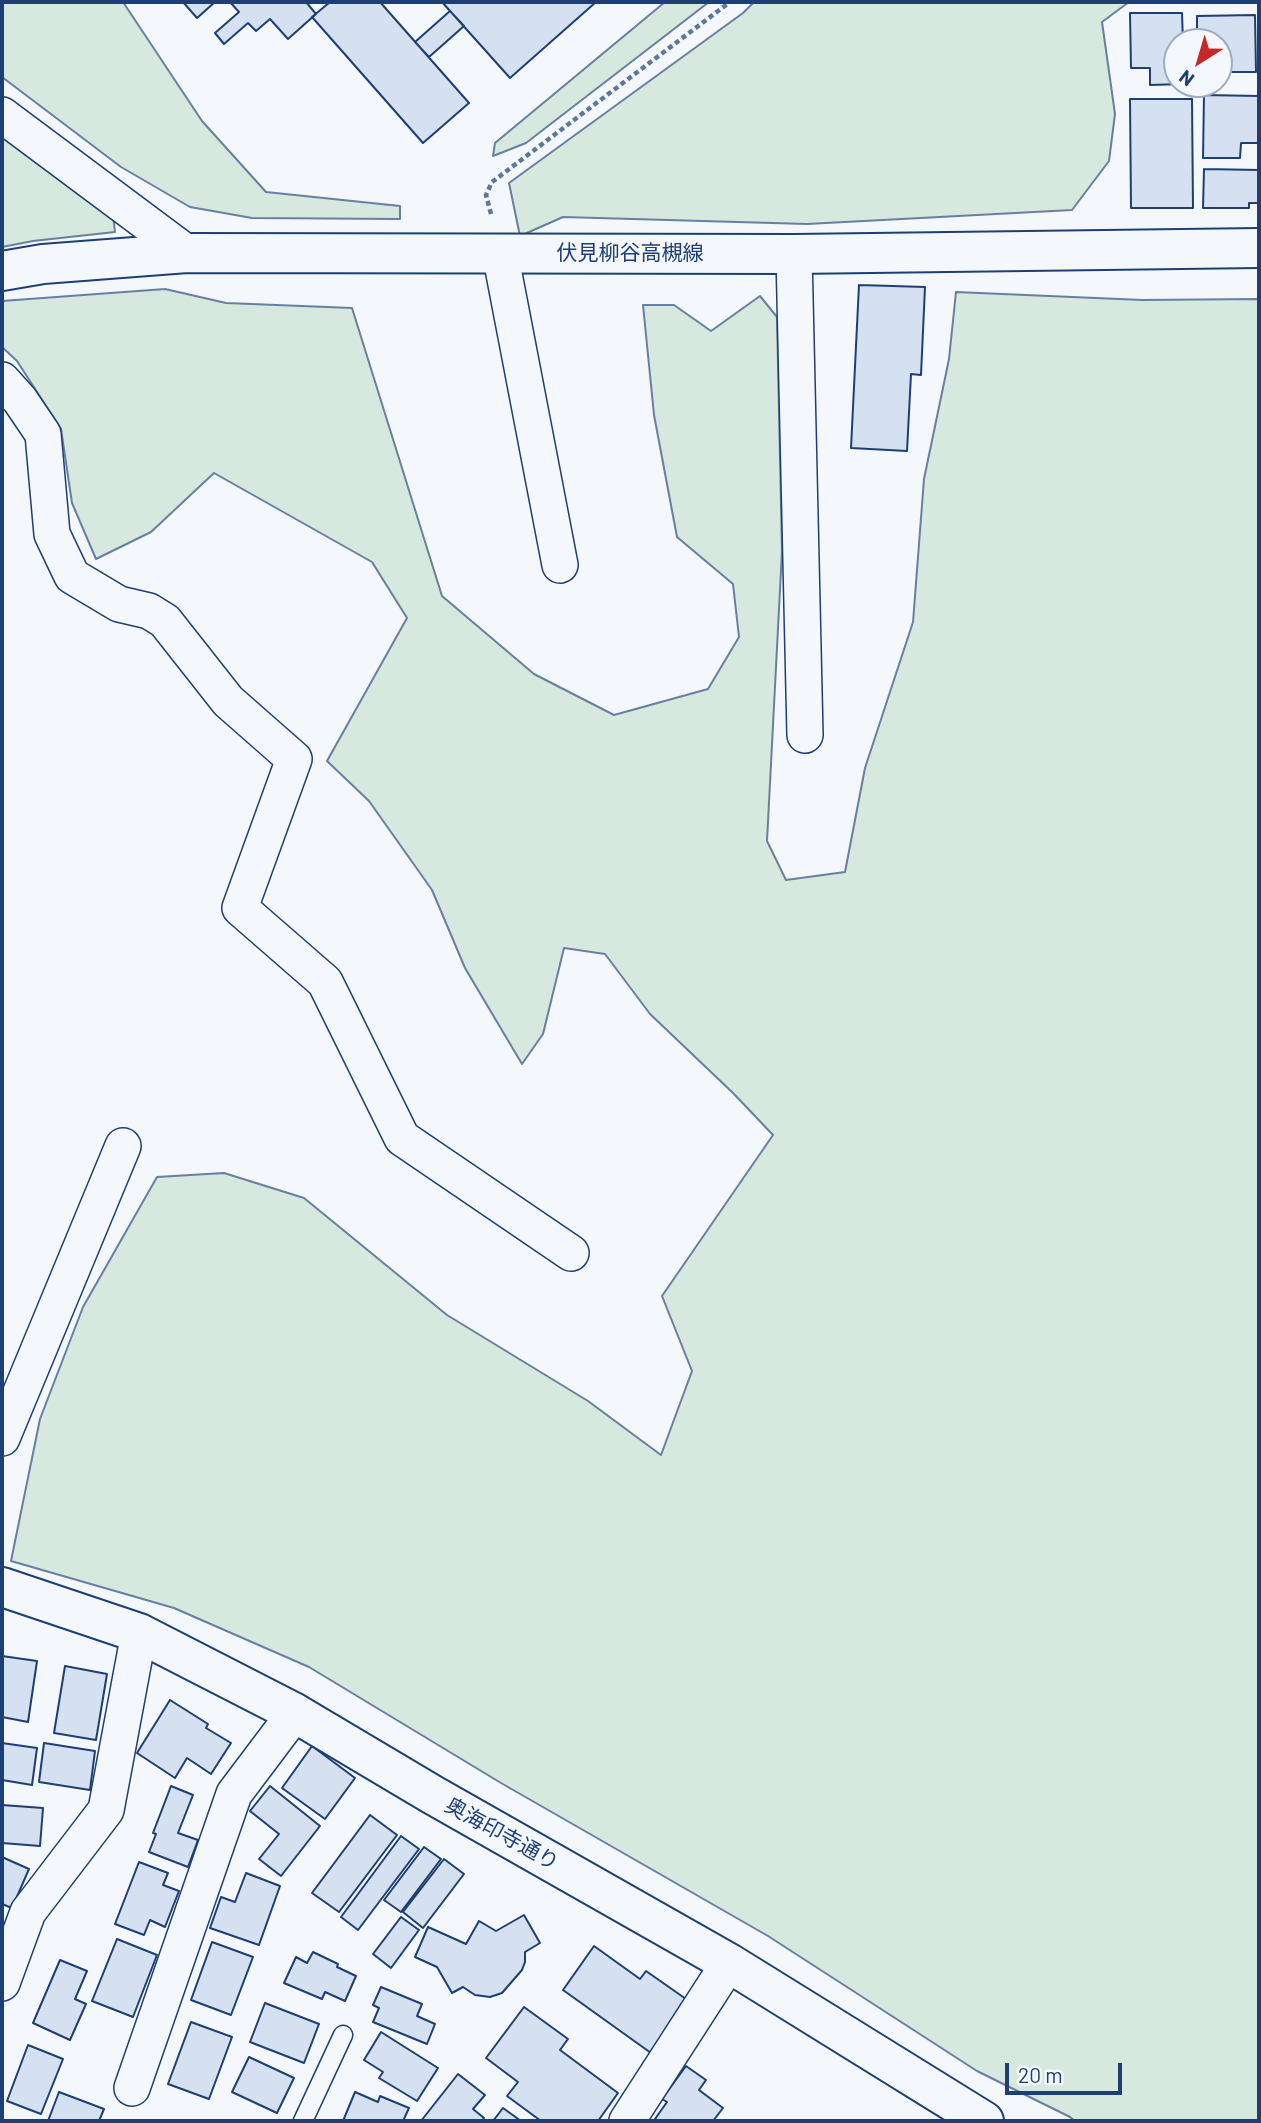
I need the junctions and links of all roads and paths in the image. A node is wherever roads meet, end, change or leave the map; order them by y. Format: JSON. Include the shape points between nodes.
{"nodes":[{"id":1,"x":730,"y":2,"type":"edge"},
{"id":2,"x":2,"y":115,"type":"edge"},
{"id":3,"x":1259,"y":248,"type":"edge"},
{"id":4,"x":187,"y":253,"type":"junction"},
{"id":5,"x":500,"y":253,"type":"junction"},
{"id":6,"x":794,"y":254,"type":"junction"},
{"id":7,"x":2,"y":271,"type":"edge"},
{"id":8,"x":2,"y":380,"type":"edge"},
{"id":9,"x":560,"y":565,"type":"dead end"},
{"id":10,"x":805,"y":735,"type":"dead end"},
{"id":11,"x":123,"y":1146,"type":"dead end"},
{"id":12,"x":572,"y":1253,"type":"dead end"},
{"id":13,"x":2,"y":1438,"type":"edge"},
{"id":14,"x":2,"y":1587,"type":"edge"},
{"id":15,"x":139,"y":1633,"type":"junction"},
{"id":16,"x":295,"y":1713,"type":"junction"},
{"id":17,"x":729,"y":1963,"type":"junction"},
{"id":18,"x":2,"y":1983,"type":"edge"},
{"id":19,"x":343,"y":2035,"type":"dead end"},
{"id":20,"x":132,"y":2088,"type":"dead end"},
{"id":21,"x":303,"y":2121,"type":"edge"},
{"id":22,"x":627,"y":2121,"type":"edge"},
{"id":23,"x":984,"y":2121,"type":"edge"}],
"edges":[{"from":1,"to":5,"type":"path","via":[[492,182],[486,195]]},
{"from":2,"to":4,"type":"street"},
{"from":3,"to":6,"type":"main road","name":"伏見柳谷高槻線"},
{"from":4,"to":5,"type":"main road","name":"伏見柳谷高槻線"},
{"from":4,"to":7,"type":"main road","name":"伏見柳谷高槻線"},
{"from":5,"to":6,"type":"main road","name":"伏見柳谷高槻線"},
{"from":5,"to":9,"type":"street"},
{"from":6,"to":10,"type":"street"},
{"from":8,"to":12,"type":"street","via":[[43,434],[52,534],[72,576],[119,604],[149,611],[165,621],[228,701],[294,759],[240,908],[325,982],[402,1138]]},
{"from":11,"to":13,"type":"street"},
{"from":14,"to":15,"type":"main road","name":"奥海印寺通り"},
{"from":15,"to":16,"type":"main road","name":"奥海印寺通り"},
{"from":15,"to":18,"type":"street","via":[[106,1810],[27,1912]]},
{"from":16,"to":17,"type":"main road","name":"奥海印寺通り"},
{"from":16,"to":20,"type":"street","via":[[234,1794]]},
{"from":17,"to":22,"type":"street"},
{"from":17,"to":23,"type":"main road","name":"奥海印寺通り"},
{"from":19,"to":21,"type":"lane"}]}
